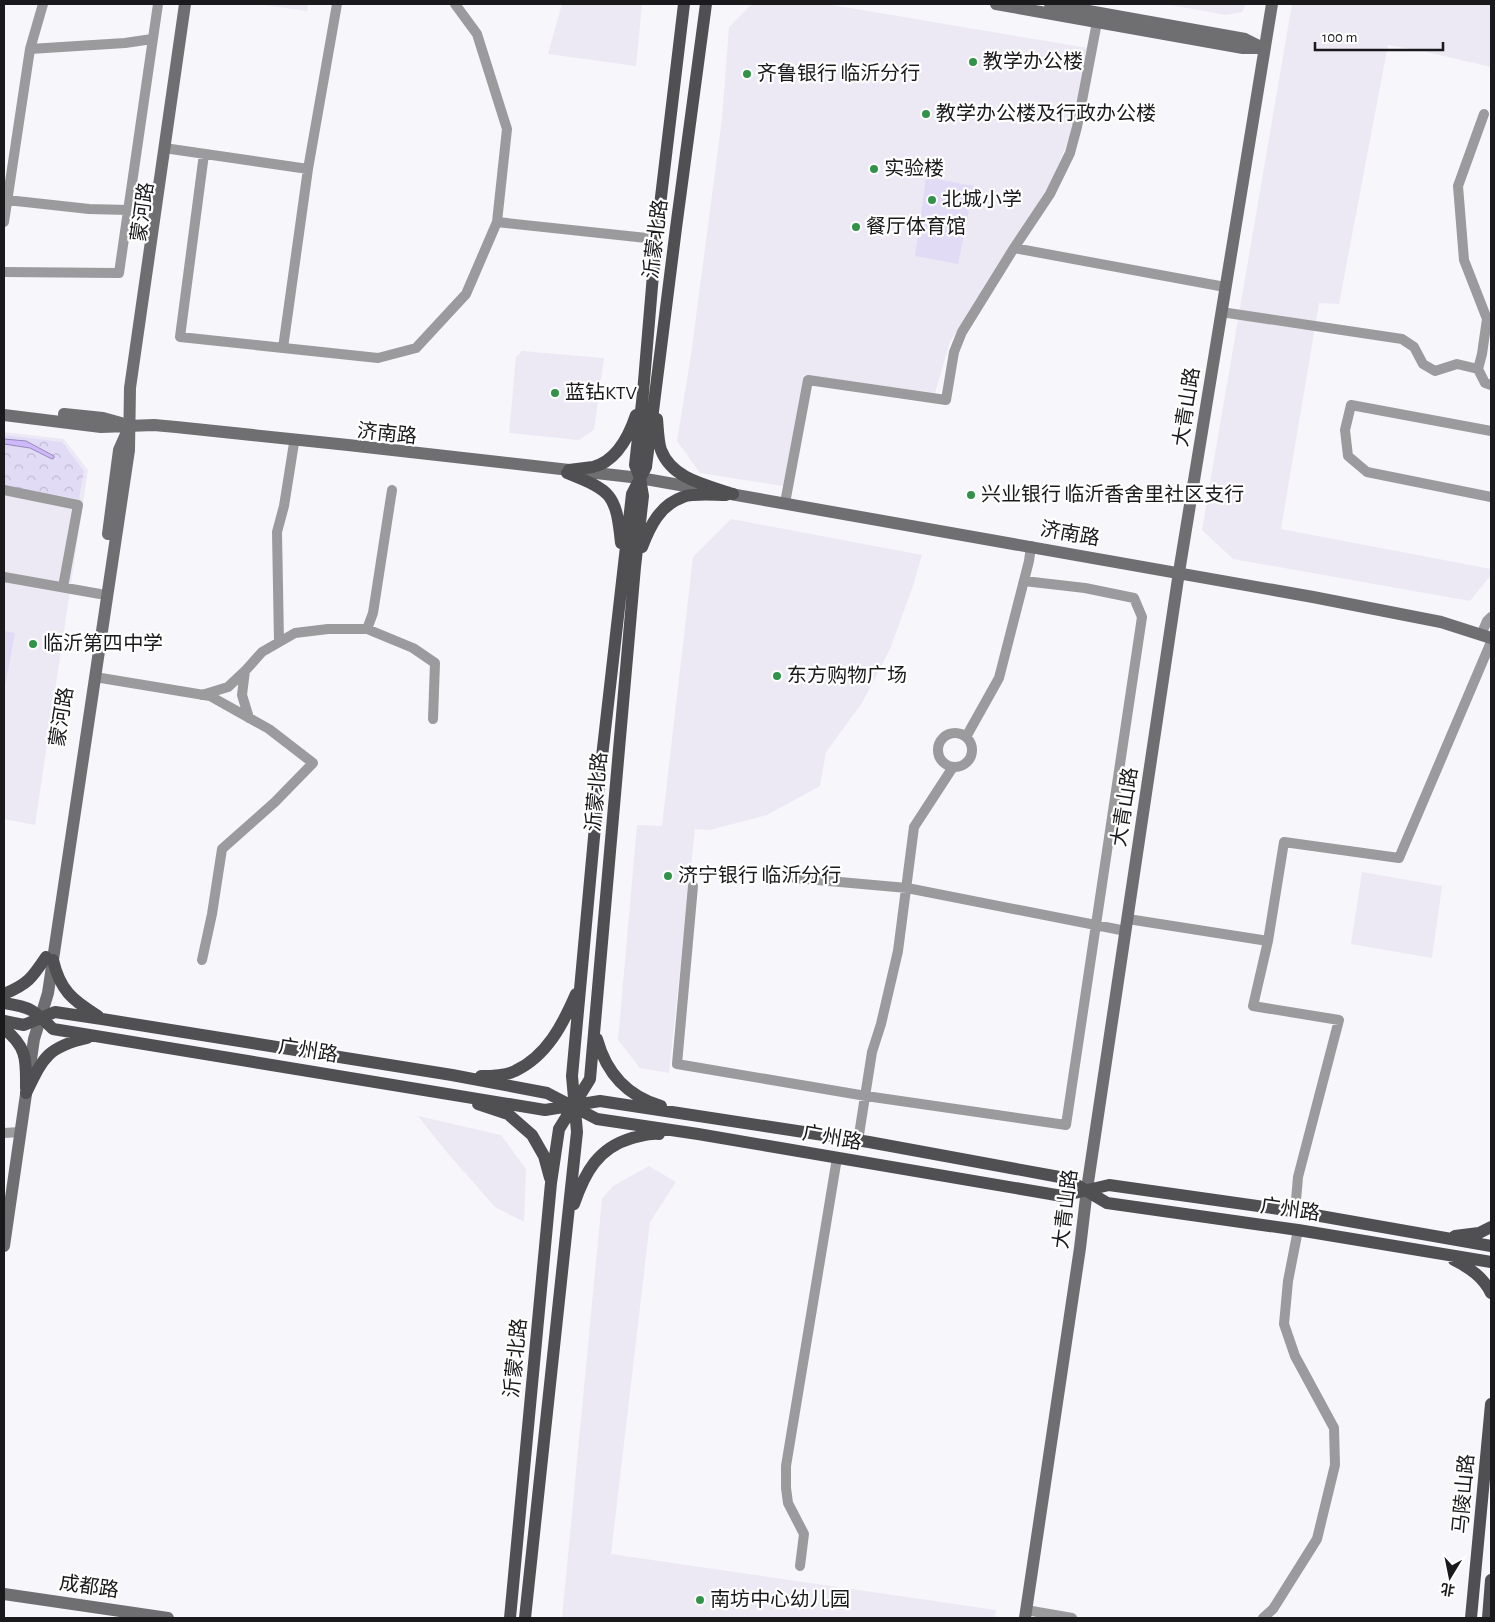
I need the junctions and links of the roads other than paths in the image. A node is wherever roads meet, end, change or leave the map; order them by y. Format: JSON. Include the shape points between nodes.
{"nodes":[{"id":1,"x":43,"y":4,"type":"edge"},
{"id":2,"x":158,"y":4,"type":"edge"},
{"id":3,"x":185,"y":4,"type":"edge"},
{"id":4,"x":193,"y":4,"type":"edge"},
{"id":5,"x":337,"y":4,"type":"edge"},
{"id":6,"x":455,"y":4,"type":"edge"},
{"id":7,"x":676,"y":4,"type":"edge"},
{"id":8,"x":684,"y":4,"type":"edge"},
{"id":9,"x":706,"y":4,"type":"edge"},
{"id":10,"x":714,"y":4,"type":"edge"},
{"id":11,"x":996,"y":4,"type":"edge"},
{"id":12,"x":1050,"y":4,"type":"edge"},
{"id":13,"x":1272,"y":4,"type":"edge"},
{"id":14,"x":1097,"y":22,"type":"junction"},
{"id":15,"x":704,"y":28,"type":"junction"},
{"id":16,"x":680,"y":36,"type":"junction"},
{"id":17,"x":152,"y":39,"type":"junction"},
{"id":18,"x":1263,"y":48,"type":"junction"},
{"id":19,"x":30,"y":49,"type":"junction"},
{"id":20,"x":1484,"y":114,"type":"dead end"},
{"id":21,"x":171,"y":149,"type":"junction"},
{"id":22,"x":204,"y":154,"type":"junction"},
{"id":23,"x":308,"y":169,"type":"junction"},
{"id":24,"x":7,"y":200,"type":"junction"},
{"id":25,"x":128,"y":210,"type":"junction"},
{"id":26,"x":4,"y":222,"type":"edge"},
{"id":27,"x":498,"y":222,"type":"junction"},
{"id":28,"x":656,"y":239,"type":"junction"},
{"id":29,"x":1014,"y":248,"type":"junction"},
{"id":30,"x":4,"y":272,"type":"edge"},
{"id":31,"x":1225,"y":287,"type":"junction"},
{"id":32,"x":1221,"y":312,"type":"junction"},
{"id":33,"x":283,"y":348,"type":"junction"},
{"id":34,"x":1478,"y":368,"type":"junction"},
{"id":35,"x":1491,"y":385,"type":"edge"},
{"id":36,"x":649,"y":394,"type":"junction"},
{"id":37,"x":4,"y":408,"type":"edge"},
{"id":38,"x":4,"y":414,"type":"edge"},
{"id":39,"x":130,"y":425,"type":"junction"},
{"id":40,"x":1491,"y":431,"type":"edge"},
{"id":41,"x":294,"y":443,"type":"junction"},
{"id":42,"x":568,"y":472,"type":"junction"},
{"id":43,"x":640,"y":478,"type":"junction"},
{"id":44,"x":4,"y":490,"type":"edge"},
{"id":45,"x":392,"y":490,"type":"dead end"},
{"id":46,"x":733,"y":494,"type":"junction"},
{"id":47,"x":1491,"y":497,"type":"edge"},
{"id":48,"x":785,"y":503,"type":"junction"},
{"id":49,"x":1031,"y":546,"type":"junction"},
{"id":50,"x":629,"y":566,"type":"junction"},
{"id":51,"x":1179,"y":572,"type":"junction"},
{"id":52,"x":4,"y":577,"type":"edge"},
{"id":53,"x":1024,"y":581,"type":"junction"},
{"id":54,"x":63,"y":587,"type":"junction"},
{"id":55,"x":100,"y":594,"type":"junction"},
{"id":56,"x":1491,"y":617,"type":"edge"},
{"id":57,"x":367,"y":629,"type":"junction"},
{"id":58,"x":1488,"y":638,"type":"edge"},
{"id":59,"x":279,"y":642,"type":"junction"},
{"id":60,"x":246,"y":671,"type":"junction"},
{"id":61,"x":95,"y":677,"type":"junction"},
{"id":62,"x":202,"y":695,"type":"junction"},
{"id":63,"x":249,"y":718,"type":"junction"},
{"id":64,"x":433,"y":719,"type":"dead end"},
{"id":65,"x":966,"y":738,"type":"junction"},
{"id":66,"x":953,"y":767,"type":"junction"},
{"id":67,"x":795,"y":878,"type":"dead end"},
{"id":68,"x":693,"y":886,"type":"dead end"},
{"id":69,"x":908,"y":888,"type":"junction"},
{"id":70,"x":1096,"y":925,"type":"junction"},
{"id":71,"x":1127,"y":925,"type":"junction"},
{"id":72,"x":1268,"y":941,"type":"junction"},
{"id":73,"x":49,"y":958,"type":"junction"},
{"id":74,"x":202,"y":960,"type":"dead end"},
{"id":75,"x":580,"y":985,"type":"junction"},
{"id":76,"x":4,"y":994,"type":"edge"},
{"id":77,"x":4,"y":1003,"type":"edge"},
{"id":78,"x":41,"y":1017,"type":"junction"},
{"id":79,"x":102,"y":1019,"type":"junction"},
{"id":80,"x":4,"y":1021,"type":"edge"},
{"id":81,"x":4,"y":1029,"type":"edge"},
{"id":82,"x":595,"y":1031,"type":"junction"},
{"id":83,"x":95,"y":1036,"type":"junction"},
{"id":84,"x":452,"y":1075,"type":"junction"},
{"id":85,"x":26,"y":1093,"type":"junction"},
{"id":86,"x":447,"y":1093,"type":"junction"},
{"id":87,"x":866,"y":1096,"type":"junction"},
{"id":88,"x":574,"y":1106,"type":"junction"},
{"id":89,"x":699,"y":1116,"type":"junction"},
{"id":90,"x":20,"y":1132,"type":"junction"},
{"id":91,"x":4,"y":1134,"type":"edge"},
{"id":92,"x":698,"y":1134,"type":"junction"},
{"id":93,"x":858,"y":1141,"type":"junction"},
{"id":94,"x":837,"y":1158,"type":"junction"},
{"id":95,"x":551,"y":1183,"type":"junction"},
{"id":96,"x":1086,"y":1189,"type":"junction"},
{"id":97,"x":1295,"y":1212,"type":"junction"},
{"id":98,"x":1491,"y":1227,"type":"edge"},
{"id":99,"x":566,"y":1228,"type":"junction"},
{"id":100,"x":1298,"y":1230,"type":"junction"},
{"id":101,"x":1443,"y":1237,"type":"junction"},
{"id":102,"x":4,"y":1246,"type":"edge"},
{"id":103,"x":1491,"y":1246,"type":"edge"},
{"id":104,"x":1441,"y":1253,"type":"junction"},
{"id":105,"x":1491,"y":1262,"type":"edge"},
{"id":106,"x":1491,"y":1293,"type":"edge"},
{"id":107,"x":1491,"y":1404,"type":"edge"},
{"id":108,"x":800,"y":1566,"type":"dead end"},
{"id":109,"x":1491,"y":1580,"type":"edge"},
{"id":110,"x":4,"y":1594,"type":"edge"},
{"id":111,"x":4,"y":1601,"type":"edge"},
{"id":112,"x":1025,"y":1614,"type":"edge"},
{"id":113,"x":127,"y":1618,"type":"edge"},
{"id":114,"x":168,"y":1618,"type":"edge"},
{"id":115,"x":510,"y":1618,"type":"edge"},
{"id":116,"x":525,"y":1618,"type":"edge"},
{"id":117,"x":1072,"y":1618,"type":"edge"},
{"id":118,"x":1263,"y":1618,"type":"edge"},
{"id":119,"x":1471,"y":1618,"type":"edge"},
{"id":120,"x":1488,"y":1618,"type":"edge"}],
"edges":[{"from":1,"to":19,"type":"street"},
{"from":2,"to":17,"type":"street"},
{"from":3,"to":39,"type":"street","name":"蒙河路","via":[[130,388]]},
{"from":4,"to":21,"type":"street","name":"蒙河路"},
{"from":5,"to":23,"type":"street"},
{"from":6,"to":27,"type":"street","via":[[478,34],[507,129]]},
{"from":7,"to":16,"type":"main road"},
{"from":8,"to":16,"type":"main road","name":"沂蒙北路"},
{"from":9,"to":15,"type":"main road","name":"沂蒙北路"},
{"from":10,"to":15,"type":"main road"},
{"from":11,"to":14,"type":"street"},
{"from":12,"to":18,"type":"street","via":[[1245,39]]},
{"from":13,"to":18,"type":"street","name":"大青山路"},
{"from":14,"to":18,"type":"street","via":[[1243,48]]},
{"from":14,"to":29,"type":"street","via":[[1070,153],[1050,194]]},
{"from":15,"to":36,"type":"main road","name":"沂蒙北路"},
{"from":16,"to":28,"type":"main road","name":"沂蒙北路"},
{"from":17,"to":19,"type":"street"},
{"from":17,"to":25,"type":"street"},
{"from":18,"to":31,"type":"street","name":"大青山路"},
{"from":19,"to":24,"type":"street"},
{"from":20,"to":34,"type":"street","via":[[1458,186],[1464,260],[1487,319]]},
{"from":21,"to":22,"type":"street"},
{"from":21,"to":39,"type":"street","name":"蒙河路"},
{"from":22,"to":23,"type":"street"},
{"from":22,"to":33,"type":"street","via":[[180,337]]},
{"from":23,"to":33,"type":"street"},
{"from":24,"to":25,"type":"street"},
{"from":24,"to":26,"type":"street"},
{"from":25,"to":30,"type":"street","via":[[119,272]]},
{"from":27,"to":28,"type":"street"},
{"from":27,"to":33,"type":"street","via":[[466,294],[416,348],[378,358]]},
{"from":28,"to":36,"type":"main road","name":"沂蒙北路"},
{"from":29,"to":31,"type":"street"},
{"from":29,"to":48,"type":"street","via":[[962,332],[954,352],[946,400],[808,380]]},
{"from":31,"to":32,"type":"street","name":"大青山路"},
{"from":32,"to":34,"type":"street","via":[[1402,339],[1414,347],[1423,364],[1435,371],[1457,364]]},
{"from":32,"to":51,"type":"street","name":"大青山路"},
{"from":34,"to":35,"type":"street","via":[[1485,384]]},
{"from":36,"to":42,"type":"main road","via":[[624,442],[612,457],[595,466]]},
{"from":36,"to":43,"type":"main road","name":"沂蒙北路","via":[[646,467]]},
{"from":36,"to":46,"type":"main road","via":[[660,448],[669,466],[690,480]]},
{"from":37,"to":39,"type":"street","name":"济南路","via":[[103,418]]},
{"from":38,"to":39,"type":"street","name":"济南路","via":[[102,427]]},
{"from":39,"to":41,"type":"street","name":"济南路"},
{"from":39,"to":42,"type":"street","name":"济南路","via":[[176,427]]},
{"from":39,"to":55,"type":"street","name":"蒙河路","via":[[119,450]]},
{"from":39,"to":61,"type":"street","name":"蒙河路"},
{"from":40,"to":47,"type":"street","via":[[1351,405],[1345,430],[1348,456],[1367,472]]},
{"from":41,"to":42,"type":"street","name":"济南路"},
{"from":41,"to":59,"type":"street","via":[[277,532]]},
{"from":42,"to":43,"type":"street","name":"济南路","via":[[614,479]]},
{"from":42,"to":50,"type":"main road","via":[[597,485],[609,495],[618,511]]},
{"from":43,"to":46,"type":"street","name":"济南路"},
{"from":43,"to":50,"type":"main road","name":"沂蒙北路","via":[[632,494]]},
{"from":44,"to":54,"type":"street","via":[[78,505]]},
{"from":45,"to":57,"type":"street","via":[[373,613]]},
{"from":46,"to":48,"type":"street","name":"济南路"},
{"from":46,"to":50,"type":"main road","via":[[684,497],[666,506],[657,515]]},
{"from":48,"to":49,"type":"street","name":"济南路"},
{"from":49,"to":51,"type":"street","name":"济南路"},
{"from":49,"to":53,"type":"street"},
{"from":50,"to":75,"type":"main road","name":"沂蒙北路","via":[[599,783]]},
{"from":50,"to":82,"type":"main road","name":"沂蒙北路"},
{"from":51,"to":58,"type":"street","name":"济南路","via":[[1441,622]]},
{"from":51,"to":71,"type":"street","name":"大青山路"},
{"from":52,"to":54,"type":"street"},
{"from":53,"to":65,"type":"street","via":[[999,678]]},
{"from":53,"to":70,"type":"street","via":[[1134,598],[1142,617]]},
{"from":54,"to":55,"type":"street"},
{"from":55,"to":73,"type":"street","name":"蒙河路"},
{"from":56,"to":58,"type":"street","via":[[1487,621]]},
{"from":57,"to":59,"type":"street","via":[[295,633]]},
{"from":57,"to":64,"type":"street","via":[[413,648],[435,663]]},
{"from":58,"to":72,"type":"street","via":[[1399,858],[1284,842]]},
{"from":59,"to":60,"type":"street","via":[[262,652]]},
{"from":60,"to":62,"type":"street","via":[[228,687]]},
{"from":60,"to":63,"type":"street","via":[[242,695]]},
{"from":61,"to":62,"type":"street"},
{"from":61,"to":73,"type":"street","name":"蒙河路"},
{"from":62,"to":63,"type":"street","via":[[210,696]]},
{"from":63,"to":74,"type":"street","via":[[270,729],[313,764],[222,849]]},
{"from":65,"to":66,"type":"street","via":[[970,742],[971,755],[965,764]]},
{"from":65,"to":66,"type":"street","via":[[958,733],[950,734],[940,742],[940,758]]},
{"from":66,"to":69,"type":"street","via":[[914,827]]},
{"from":67,"to":69,"type":"street"},
{"from":68,"to":87,"type":"street","via":[[677,1064]]},
{"from":69,"to":70,"type":"street"},
{"from":69,"to":87,"type":"street","via":[[898,951],[872,1052]]},
{"from":70,"to":71,"type":"street"},
{"from":70,"to":87,"type":"street","via":[[1066,1125]]},
{"from":71,"to":72,"type":"street"},
{"from":71,"to":96,"type":"street","name":"大青山路"},
{"from":72,"to":97,"type":"street","via":[[1253,1006],[1339,1020],[1298,1177]]},
{"from":73,"to":76,"type":"main road","via":[[25,984]]},
{"from":73,"to":78,"type":"street","name":"蒙河路","via":[[40,992]]},
{"from":73,"to":79,"type":"main road","via":[[64,990],[76,1003]]},
{"from":75,"to":84,"type":"main road","via":[[564,1022],[550,1043],[515,1071],[494,1076]]},
{"from":75,"to":88,"type":"main road","name":"沂蒙北路","via":[[572,1076]]},
{"from":77,"to":78,"type":"main road","name":"广州路","via":[[27,1007]]},
{"from":78,"to":79,"type":"main road","name":"广州路","via":[[56,1012]]},
{"from":78,"to":80,"type":"main road","name":"广州路","via":[[24,1025]]},
{"from":78,"to":83,"type":"main road","name":"广州路","via":[[53,1029]]},
{"from":78,"to":85,"type":"street","name":"蒙河路","via":[[34,1039]]},
{"from":79,"to":84,"type":"main road","name":"广州路"},
{"from":81,"to":85,"type":"main road","via":[[18,1043],[26,1059]]},
{"from":82,"to":88,"type":"main road","name":"沂蒙北路","via":[[590,1079]]},
{"from":82,"to":89,"type":"main road","via":[[601,1054],[613,1075],[631,1092],[652,1103]]},
{"from":83,"to":85,"type":"main road","via":[[56,1048],[42,1061]]},
{"from":83,"to":86,"type":"main road","name":"广州路"},
{"from":84,"to":88,"type":"main road","name":"广州路","via":[[547,1093]]},
{"from":85,"to":90,"type":"street","name":"蒙河路"},
{"from":86,"to":88,"type":"main road","name":"广州路","via":[[544,1110]]},
{"from":86,"to":95,"type":"main road","via":[[508,1114],[532,1135],[544,1156]]},
{"from":87,"to":93,"type":"street"},
{"from":88,"to":89,"type":"main road","name":"广州路","via":[[600,1101]]},
{"from":88,"to":92,"type":"main road","name":"广州路","via":[[597,1120]]},
{"from":88,"to":95,"type":"main road","name":"沂蒙北路","via":[[559,1129]]},
{"from":88,"to":99,"type":"main road","name":"沂蒙北路","via":[[578,1132]]},
{"from":89,"to":93,"type":"main road","name":"广州路"},
{"from":90,"to":91,"type":"street"},
{"from":90,"to":102,"type":"street","name":"蒙河路"},
{"from":92,"to":94,"type":"main road","name":"广州路"},
{"from":92,"to":99,"type":"main road","via":[[650,1133],[605,1150],[589,1171]]},
{"from":93,"to":96,"type":"main road","name":"广州路","via":[[1065,1178]]},
{"from":94,"to":96,"type":"main road","name":"广州路","via":[[1062,1196]]},
{"from":94,"to":108,"type":"street","via":[[786,1466],[788,1503],[804,1534]]},
{"from":95,"to":115,"type":"main road","name":"沂蒙北路"},
{"from":96,"to":97,"type":"main road","name":"广州路","via":[[1109,1185]]},
{"from":96,"to":100,"type":"main road","name":"广州路","via":[[1107,1203]]},
{"from":96,"to":112,"type":"street","name":"大青山路","via":[[1079,1258]]},
{"from":97,"to":101,"type":"main road","name":"广州路"},
{"from":98,"to":101,"type":"main road","via":[[1479,1233]]},
{"from":99,"to":116,"type":"main road","name":"沂蒙北路"},
{"from":100,"to":104,"type":"main road","name":"广州路"},
{"from":100,"to":118,"type":"street","via":[[1284,1324],[1295,1356],[1334,1428],[1335,1465],[1317,1539],[1273,1609]]},
{"from":101,"to":103,"type":"main road","name":"广州路"},
{"from":104,"to":105,"type":"main road","name":"广州路"},
{"from":104,"to":106,"type":"main road","via":[[1469,1268]]},
{"from":107,"to":119,"type":"main road","name":"马陵山路"},
{"from":109,"to":120,"type":"main road"},
{"from":110,"to":114,"type":"street","name":"成都路"},
{"from":111,"to":113,"type":"street","name":"成都路"},
{"from":112,"to":117,"type":"street"}]}
